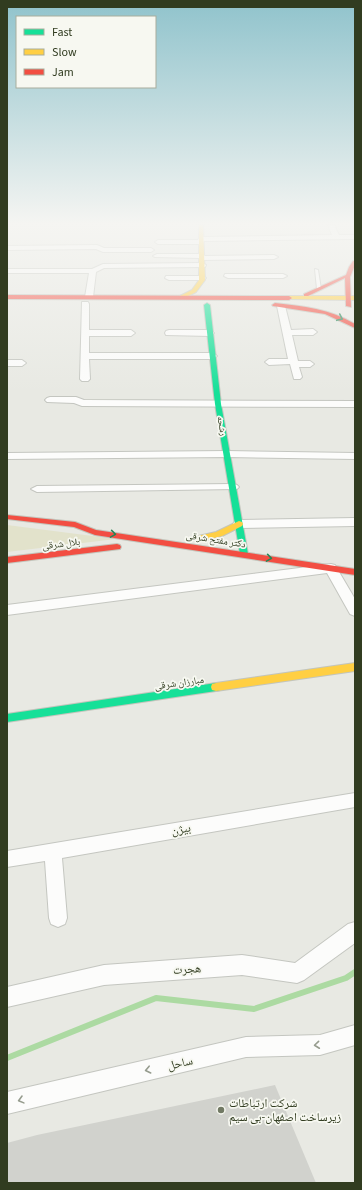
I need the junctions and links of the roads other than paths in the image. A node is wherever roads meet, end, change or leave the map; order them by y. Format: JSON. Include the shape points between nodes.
{"nodes":[{"id":1,"x":91,"y":281,"type":"edge"},
{"id":2,"x":201,"y":281,"type":"edge"},
{"id":3,"x":203,"y":281,"type":"edge"},
{"id":4,"x":318,"y":281,"type":"edge"},
{"id":5,"x":340,"y":281,"type":"edge"},
{"id":6,"x":352,"y":281,"type":"edge"},
{"id":7,"x":319,"y":289,"type":"junction"},
{"id":8,"x":7,"y":297,"type":"edge"},
{"id":9,"x":182,"y":297,"type":"junction"},
{"id":10,"x":218,"y":297,"type":"junction"},
{"id":11,"x":297,"y":297,"type":"junction"},
{"id":12,"x":87,"y":300,"type":"junction"},
{"id":13,"x":352,"y":302,"type":"edge"},
{"id":14,"x":7,"y":304,"type":"edge"},
{"id":15,"x":207,"y":305,"type":"junction"},
{"id":16,"x":278,"y":306,"type":"junction"},
{"id":17,"x":355,"y":326,"type":"edge"},
{"id":18,"x":287,"y":332,"type":"junction"},
{"id":19,"x":313,"y":332,"type":"dead end"},
{"id":20,"x":85,"y":333,"type":"junction"},
{"id":21,"x":131,"y":333,"type":"dead end"},
{"id":22,"x":168,"y":333,"type":"dead end"},
{"id":23,"x":210,"y":333,"type":"junction"},
{"id":24,"x":85,"y":356,"type":"junction"},
{"id":25,"x":213,"y":356,"type":"junction"},
{"id":26,"x":269,"y":362,"type":"dead end"},
{"id":27,"x":7,"y":363,"type":"edge"},
{"id":28,"x":294,"y":363,"type":"junction"},
{"id":29,"x":22,"y":364,"type":"dead end"},
{"id":30,"x":310,"y":364,"type":"dead end"},
{"id":31,"x":298,"y":377,"type":"dead end"},
{"id":32,"x":85,"y":378,"type":"dead end"},
{"id":33,"x":50,"y":400,"type":"dead end"},
{"id":34,"x":218,"y":404,"type":"junction"},
{"id":35,"x":355,"y":404,"type":"edge"},
{"id":36,"x":227,"y":454,"type":"junction"},
{"id":37,"x":7,"y":456,"type":"edge"},
{"id":38,"x":355,"y":456,"type":"edge"},
{"id":39,"x":233,"y":487,"type":"junction"},
{"id":40,"x":37,"y":489,"type":"dead end"},
{"id":41,"x":7,"y":517,"type":"edge"},
{"id":42,"x":355,"y":522,"type":"edge"},
{"id":43,"x":239,"y":524,"type":"junction"},
{"id":44,"x":75,"y":525,"type":"junction"},
{"id":45,"x":197,"y":539,"type":"junction"},
{"id":46,"x":117,"y":547,"type":"dead end"},
{"id":47,"x":243,"y":550,"type":"junction"},
{"id":48,"x":7,"y":560,"type":"edge"},
{"id":49,"x":335,"y":563,"type":"junction"},
{"id":50,"x":355,"y":572,"type":"edge"},
{"id":51,"x":7,"y":610,"type":"edge"},
{"id":52,"x":355,"y":611,"type":"edge"},
{"id":53,"x":355,"y":667,"type":"edge"},
{"id":54,"x":7,"y":718,"type":"edge"},
{"id":55,"x":355,"y":800,"type":"edge"},
{"id":56,"x":53,"y":850,"type":"junction"},
{"id":57,"x":7,"y":859,"type":"edge"},
{"id":58,"x":58,"y":918,"type":"dead end"},
{"id":59,"x":355,"y":931,"type":"edge"},
{"id":60,"x":7,"y":997,"type":"edge"},
{"id":61,"x":355,"y":1036,"type":"edge"},
{"id":62,"x":7,"y":1103,"type":"edge"}],
"edges":[{"from":1,"to":12,"type":"street"},
{"from":2,"to":9,"type":"street","via":[[199,288]]},
{"from":3,"to":10,"type":"street"},
{"from":4,"to":7,"type":"lane"},
{"from":5,"to":7,"type":"street"},
{"from":6,"to":13,"type":"street"},
{"from":7,"to":11,"type":"street"},
{"from":8,"to":12,"type":"street"},
{"from":9,"to":10,"type":"street"},
{"from":9,"to":12,"type":"street"},
{"from":10,"to":11,"type":"street"},
{"from":11,"to":13,"type":"street"},
{"from":12,"to":14,"type":"street"},
{"from":12,"to":15,"type":"street"},
{"from":12,"to":20,"type":"street"},
{"from":13,"to":16,"type":"street"},
{"from":15,"to":16,"type":"street"},
{"from":15,"to":23,"type":"street","name":"رشحه"},
{"from":16,"to":17,"type":"street","one_way":true,"via":[[327,312]]},
{"from":16,"to":18,"type":"street"},
{"from":18,"to":19,"type":"street"},
{"from":18,"to":28,"type":"street"},
{"from":20,"to":21,"type":"street"},
{"from":20,"to":24,"type":"street"},
{"from":22,"to":23,"type":"street"},
{"from":23,"to":25,"type":"street","name":"رشحه"},
{"from":24,"to":25,"type":"street"},
{"from":24,"to":32,"type":"street"},
{"from":25,"to":34,"type":"street","name":"رشحه"},
{"from":26,"to":28,"type":"street"},
{"from":27,"to":29,"type":"street"},
{"from":28,"to":30,"type":"street"},
{"from":28,"to":31,"type":"street"},
{"from":33,"to":34,"type":"street","via":[[76,400],[82,403]]},
{"from":34,"to":35,"type":"street"},
{"from":34,"to":36,"type":"street","name":"رشحه"},
{"from":36,"to":37,"type":"street"},
{"from":36,"to":38,"type":"street"},
{"from":36,"to":39,"type":"street","name":"رشحه"},
{"from":39,"to":40,"type":"street"},
{"from":39,"to":43,"type":"street","name":"رشحه"},
{"from":41,"to":44,"type":"street","name":"دکتر مفتح شرقی"},
{"from":42,"to":43,"type":"street"},
{"from":43,"to":45,"type":"street","via":[[219,534]]},
{"from":43,"to":47,"type":"street","name":"رشحه"},
{"from":44,"to":45,"type":"street","name":"دکتر مفتح شرقی","via":[[96,523]]},
{"from":44,"to":47,"type":"street","name":"دکتر مفتح شرقی","one_way":true,"via":[[95,532]]},
{"from":45,"to":47,"type":"street","name":"دکتر مفتح شرقی"},
{"from":46,"to":48,"type":"street","name":"بلال شرقی"},
{"from":47,"to":49,"type":"street","name":"دکتر مفتح شرقی"},
{"from":49,"to":50,"type":"street","name":"دکتر مفتح شرقی"},
{"from":49,"to":51,"type":"street"},
{"from":49,"to":52,"type":"street"},
{"from":53,"to":54,"type":"street","name":"مبارزان شرقی"},
{"from":55,"to":56,"type":"street","name":"بیژن"},
{"from":56,"to":57,"type":"street","name":"بیژن"},
{"from":56,"to":58,"type":"street"},
{"from":59,"to":60,"type":"street","name":"هجرت","via":[[296,972],[242,965],[104,975]]},
{"from":61,"to":62,"type":"street","name":"ساحل","one_way":true,"via":[[320,1046],[246,1048]]}]}
